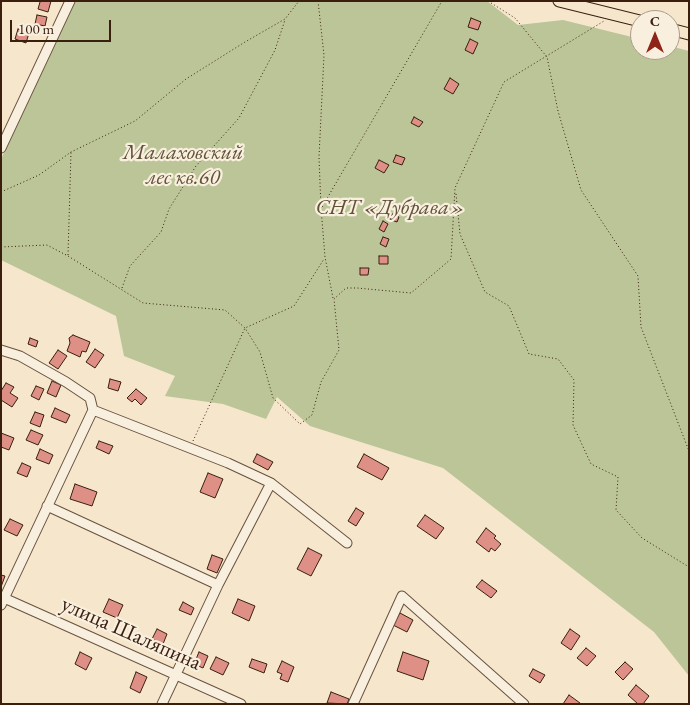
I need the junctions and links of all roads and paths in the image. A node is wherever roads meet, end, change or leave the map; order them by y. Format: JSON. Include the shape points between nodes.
{"nodes":[{"id":1,"x":70,"y":1,"type":"edge"},
{"id":2,"x":299,"y":1,"type":"edge"},
{"id":3,"x":318,"y":1,"type":"edge"},
{"id":4,"x":442,"y":1,"type":"edge"},
{"id":5,"x":488,"y":1,"type":"edge"},
{"id":6,"x":559,"y":1,"type":"edge"},
{"id":7,"x":614,"y":15,"type":"junction"},
{"id":8,"x":285,"y":19,"type":"junction"},
{"id":9,"x":630,"y":19,"type":"edge"},
{"id":10,"x":547,"y":57,"type":"junction"},
{"id":11,"x":1,"y":148,"type":"edge"},
{"id":12,"x":71,"y":152,"type":"junction"},
{"id":13,"x":455,"y":188,"type":"junction"},
{"id":14,"x":1,"y":192,"type":"edge"},
{"id":15,"x":321,"y":208,"type":"junction"},
{"id":16,"x":1,"y":247,"type":"edge"},
{"id":17,"x":68,"y":256,"type":"junction"},
{"id":18,"x":326,"y":257,"type":"junction"},
{"id":19,"x":121,"y":290,"type":"junction"},
{"id":20,"x":334,"y":299,"type":"junction"},
{"id":21,"x":245,"y":328,"type":"junction"},
{"id":22,"x":1,"y":350,"type":"edge"},
{"id":23,"x":93,"y":410,"type":"junction"},
{"id":24,"x":190,"y":448,"type":"junction"},
{"id":25,"x":689,"y":451,"type":"edge"},
{"id":26,"x":271,"y":483,"type":"junction"},
{"id":27,"x":47,"y":506,"type":"junction"},
{"id":28,"x":347,"y":543,"type":"dead end"},
{"id":29,"x":689,"y":567,"type":"edge"},
{"id":30,"x":218,"y":585,"type":"junction"},
{"id":31,"x":3,"y":601,"type":"edge"},
{"id":32,"x":175,"y":674,"type":"junction"},
{"id":33,"x":519,"y":702,"type":"edge"},
{"id":34,"x":162,"y":704,"type":"edge"},
{"id":35,"x":241,"y":704,"type":"edge"},
{"id":36,"x":353,"y":704,"type":"edge"}],
"edges":[{"from":1,"to":11,"type":"street"},
{"from":2,"to":8,"type":"path"},
{"from":3,"to":15,"type":"path","via":[[324,55],[319,157]]},
{"from":4,"to":15,"type":"path"},
{"from":5,"to":10,"type":"path","via":[[515,18]]},
{"from":6,"to":7,"type":"main road"},
{"from":7,"to":9,"type":"main road"},
{"from":7,"to":10,"type":"path"},
{"from":8,"to":12,"type":"path","via":[[186,79],[136,121]]},
{"from":8,"to":19,"type":"path","via":[[274,50],[239,118],[196,166],[169,209],[161,232],[130,266]]},
{"from":10,"to":13,"type":"path","via":[[504,82]]},
{"from":10,"to":25,"type":"path","via":[[558,111],[581,190],[638,276],[641,327]]},
{"from":12,"to":14,"type":"path","via":[[38,175]]},
{"from":12,"to":17,"type":"path"},
{"from":13,"to":20,"type":"path","via":[[451,260],[411,293],[346,288]]},
{"from":13,"to":29,"type":"path","via":[[460,234],[485,292],[509,306],[529,354],[558,359],[574,380],[573,425],[591,464],[618,478],[616,510],[642,538]]},
{"from":15,"to":18,"type":"path"},
{"from":16,"to":17,"type":"path","via":[[47,246]]},
{"from":17,"to":19,"type":"path"},
{"from":18,"to":20,"type":"path"},
{"from":18,"to":21,"type":"path","via":[[294,306]]},
{"from":19,"to":21,"type":"path","via":[[143,303],[225,310]]},
{"from":20,"to":21,"type":"path","via":[[338,350],[320,382],[312,415],[300,424],[273,398],[260,352]]},
{"from":21,"to":24,"type":"path"},
{"from":22,"to":23,"type":"street","via":[[20,356],[66,382],[90,398]]},
{"from":23,"to":24,"type":"street"},
{"from":23,"to":27,"type":"street"},
{"from":24,"to":26,"type":"street"},
{"from":26,"to":28,"type":"street"},
{"from":26,"to":30,"type":"street"},
{"from":27,"to":30,"type":"street"},
{"from":27,"to":31,"type":"street"},
{"from":30,"to":32,"type":"street"},
{"from":31,"to":32,"type":"street","name":"улица Шаляпина"},
{"from":32,"to":34,"type":"street"},
{"from":32,"to":35,"type":"street","name":"улица Шаляпина"},
{"from":33,"to":36,"type":"street","via":[[402,596]]}]}
